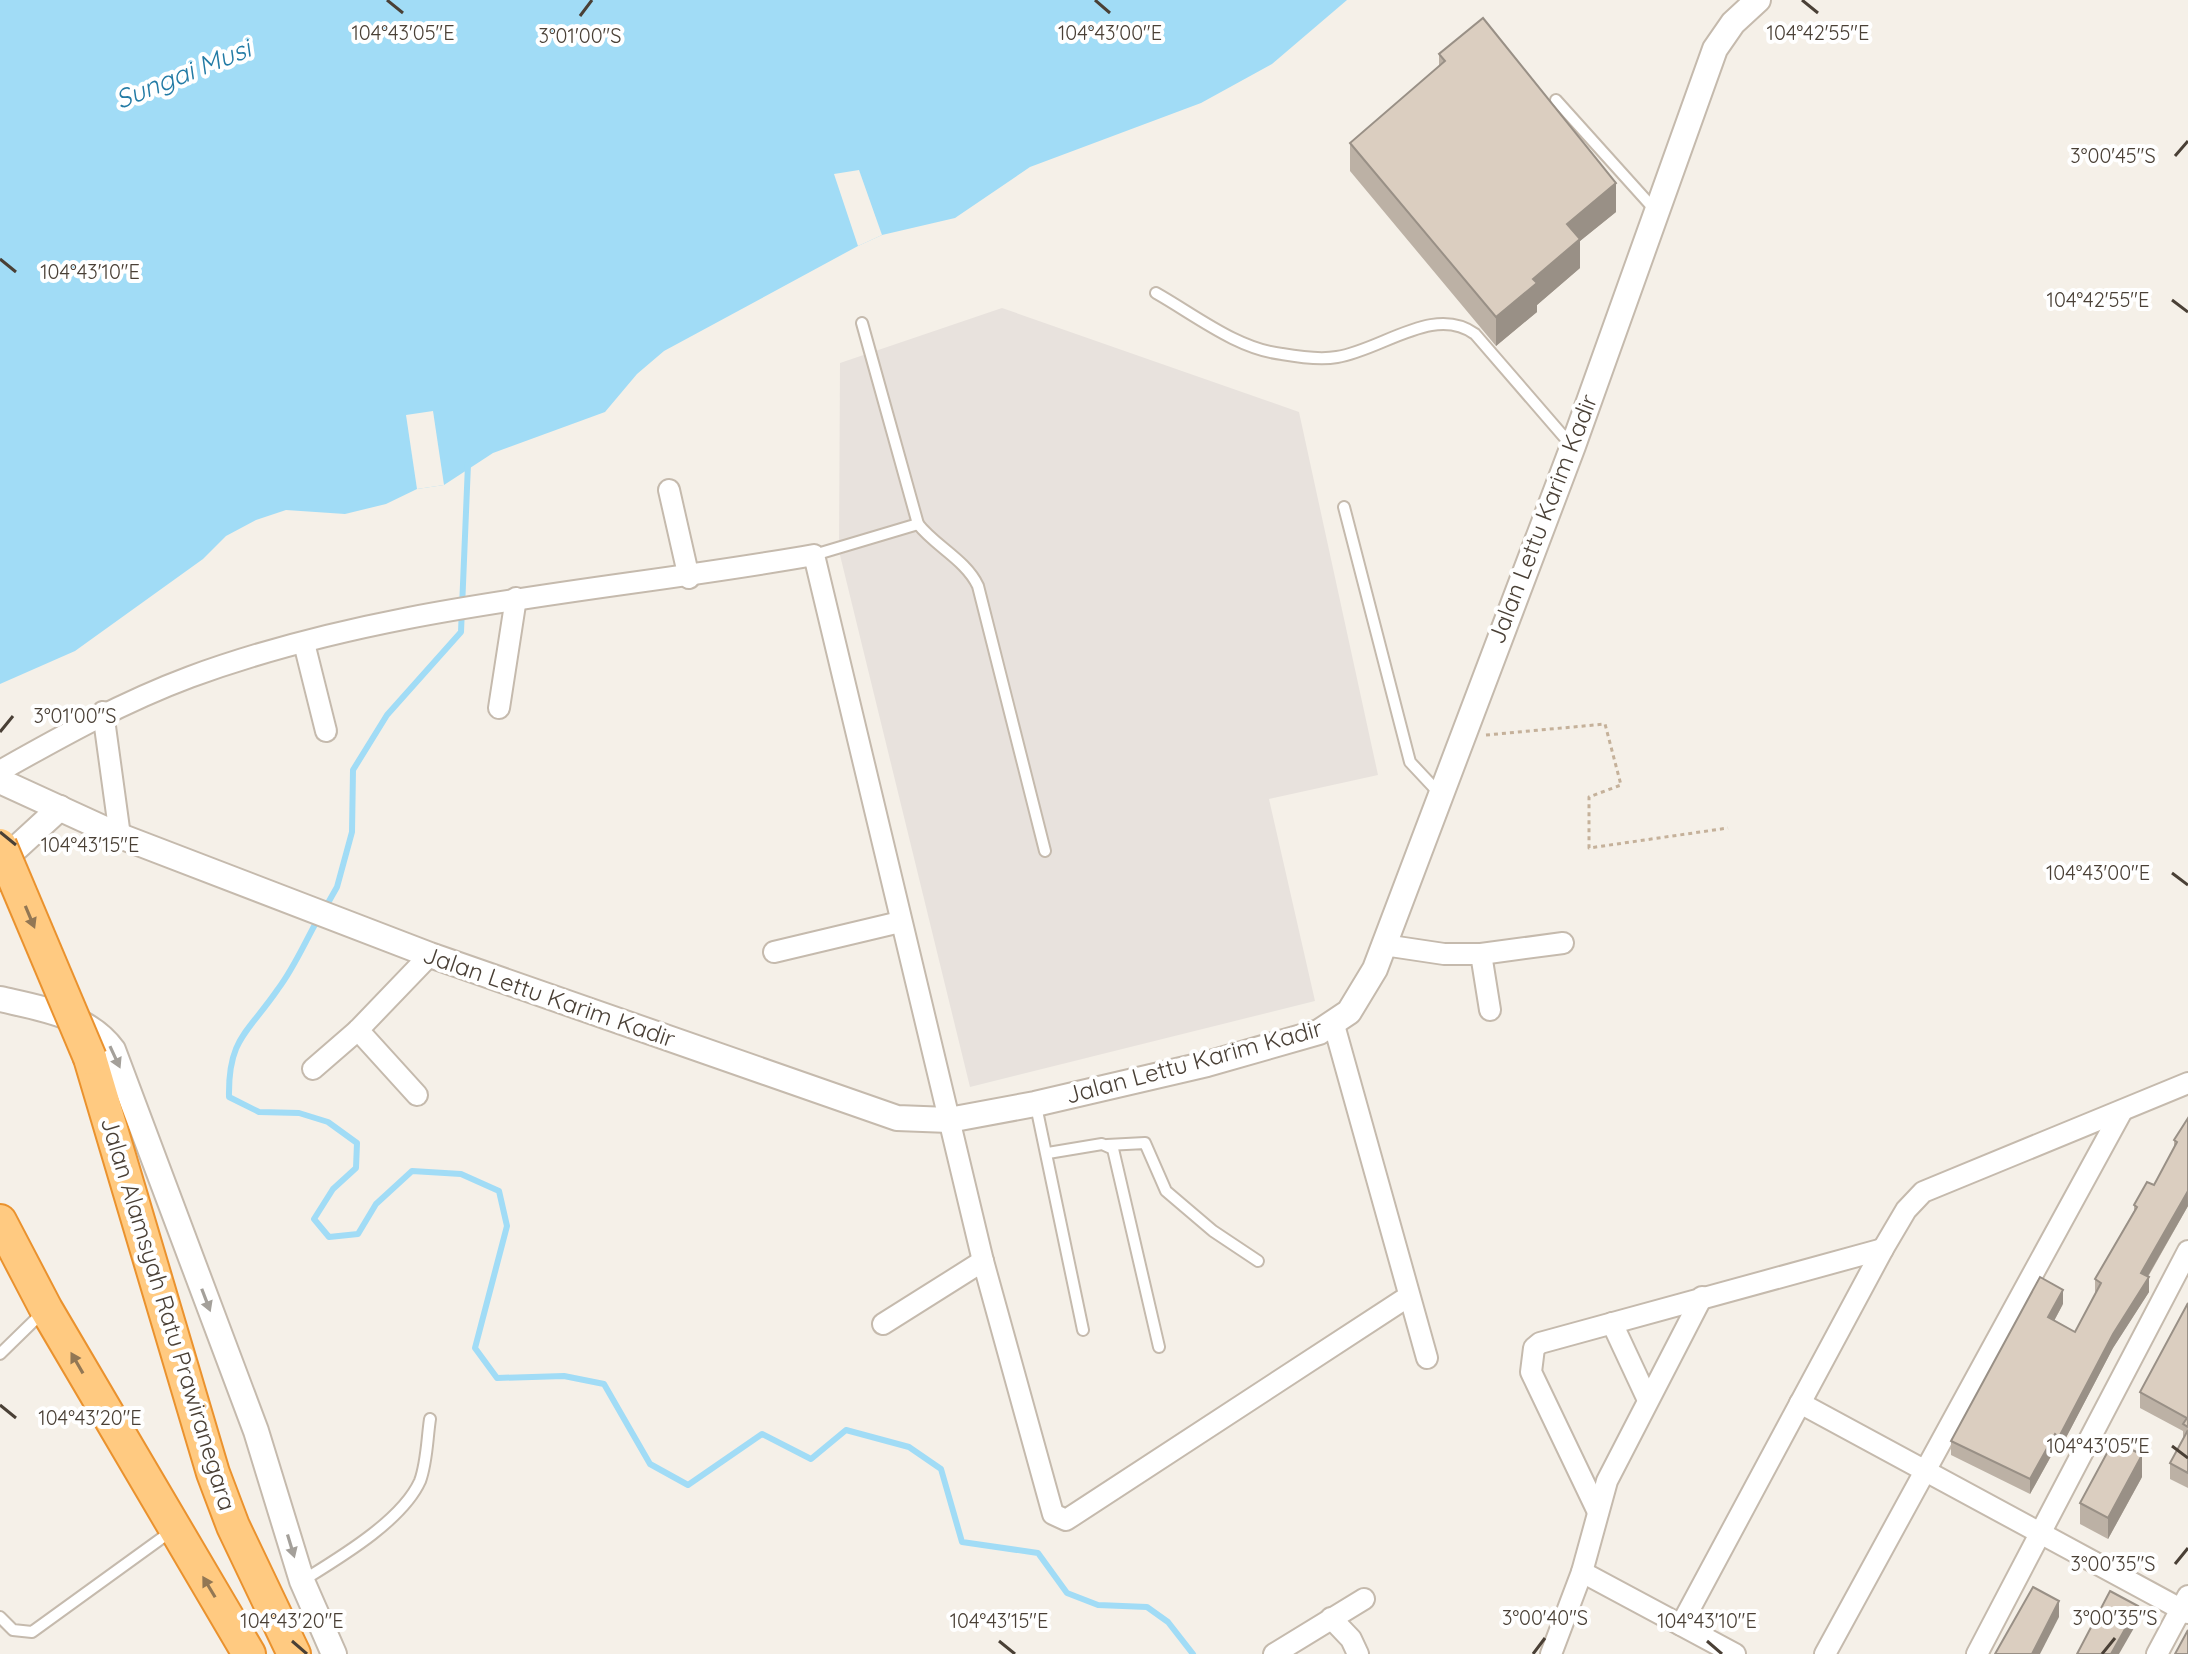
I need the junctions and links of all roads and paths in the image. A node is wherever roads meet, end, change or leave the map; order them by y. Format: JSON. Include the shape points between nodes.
{"nodes":[{"id":1,"x":1758,"y":0,"type":"edge"},
{"id":2,"x":1556,"y":100,"type":"dead end"},
{"id":3,"x":1657,"y":211,"type":"junction"},
{"id":4,"x":1156,"y":293,"type":"dead end"},
{"id":5,"x":862,"y":323,"type":"dead end"},
{"id":6,"x":1573,"y":446,"type":"junction"},
{"id":7,"x":669,"y":490,"type":"dead end"},
{"id":8,"x":1344,"y":507,"type":"dead end"},
{"id":9,"x":918,"y":524,"type":"junction"},
{"id":10,"x":814,"y":555,"type":"junction"},
{"id":11,"x":689,"y":578,"type":"junction"},
{"id":12,"x":516,"y":598,"type":"junction"},
{"id":13,"x":304,"y":643,"type":"junction"},
{"id":14,"x":499,"y":708,"type":"dead end"},
{"id":15,"x":103,"y":712,"type":"junction"},
{"id":16,"x":326,"y":731,"type":"dead end"},
{"id":17,"x":1460,"y":738,"type":"junction"},
{"id":18,"x":0,"y":771,"type":"edge"},
{"id":19,"x":0,"y":781,"type":"edge"},
{"id":20,"x":1443,"y":796,"type":"junction"},
{"id":21,"x":60,"y":808,"type":"junction"},
{"id":22,"x":1728,"y":828,"type":"dead end"},
{"id":23,"x":120,"y":836,"type":"junction"},
{"id":24,"x":0,"y":845,"type":"edge"},
{"id":25,"x":1045,"y":851,"type":"dead end"},
{"id":26,"x":0,"y":859,"type":"edge"},
{"id":27,"x":900,"y":922,"type":"junction"},
{"id":28,"x":1563,"y":943,"type":"dead end"},
{"id":29,"x":1384,"y":945,"type":"junction"},
{"id":30,"x":774,"y":952,"type":"dead end"},
{"id":31,"x":1481,"y":954,"type":"junction"},
{"id":32,"x":430,"y":955,"type":"junction"},
{"id":33,"x":0,"y":999,"type":"edge"},
{"id":34,"x":1490,"y":1010,"type":"dead end"},
{"id":35,"x":1334,"y":1025,"type":"junction"},
{"id":36,"x":358,"y":1030,"type":"junction"},
{"id":37,"x":313,"y":1069,"type":"dead end"},
{"id":38,"x":2188,"y":1083,"type":"edge"},
{"id":39,"x":417,"y":1095,"type":"dead end"},
{"id":40,"x":1035,"y":1104,"type":"junction"},
{"id":41,"x":2122,"y":1111,"type":"junction"},
{"id":42,"x":949,"y":1120,"type":"junction"},
{"id":43,"x":1107,"y":1145,"type":"junction"},
{"id":44,"x":1048,"y":1153,"type":"junction"},
{"id":45,"x":0,"y":1221,"type":"edge"},
{"id":46,"x":1883,"y":1249,"type":"junction"},
{"id":47,"x":2188,"y":1251,"type":"edge"},
{"id":48,"x":983,"y":1261,"type":"junction"},
{"id":49,"x":1258,"y":1261,"type":"dead end"},
{"id":50,"x":1409,"y":1296,"type":"junction"},
{"id":51,"x":1702,"y":1297,"type":"junction"},
{"id":52,"x":46,"y":1309,"type":"junction"},
{"id":53,"x":1612,"y":1323,"type":"junction"},
{"id":54,"x":883,"y":1324,"type":"dead end"},
{"id":55,"x":1083,"y":1330,"type":"dead end"},
{"id":56,"x":1159,"y":1347,"type":"dead end"},
{"id":57,"x":0,"y":1354,"type":"edge"},
{"id":58,"x":1427,"y":1358,"type":"dead end"},
{"id":59,"x":1647,"y":1398,"type":"junction"},
{"id":60,"x":1800,"y":1403,"type":"junction"},
{"id":61,"x":430,"y":1419,"type":"dead end"},
{"id":62,"x":1925,"y":1471,"type":"junction"},
{"id":63,"x":1598,"y":1512,"type":"junction"},
{"id":64,"x":174,"y":1528,"type":"junction"},
{"id":65,"x":2040,"y":1533,"type":"junction"},
{"id":66,"x":1582,"y":1572,"type":"junction"},
{"id":67,"x":302,"y":1581,"type":"junction"},
{"id":68,"x":1364,"y":1599,"type":"dead end"},
{"id":69,"x":2186,"y":1606,"type":"edge"},
{"id":70,"x":0,"y":1617,"type":"edge"},
{"id":71,"x":1331,"y":1618,"type":"junction"},
{"id":72,"x":1681,"y":1625,"type":"junction"},
{"id":73,"x":249,"y":1654,"type":"edge"},
{"id":74,"x":294,"y":1654,"type":"edge"},
{"id":75,"x":334,"y":1654,"type":"edge"},
{"id":76,"x":1274,"y":1654,"type":"edge"},
{"id":77,"x":1358,"y":1654,"type":"edge"},
{"id":78,"x":1551,"y":1654,"type":"edge"},
{"id":79,"x":1735,"y":1654,"type":"edge"},
{"id":80,"x":1825,"y":1654,"type":"edge"},
{"id":81,"x":1977,"y":1654,"type":"edge"},
{"id":82,"x":2157,"y":1654,"type":"edge"}],
"edges":[{"from":1,"to":3,"type":"street","name":"Jalan Lettu Karim Kadir","via":[[1715,49]]},
{"from":2,"to":3,"type":"lane"},
{"from":3,"to":6,"type":"street","name":"Jalan Lettu Karim Kadir"},
{"from":4,"to":6,"type":"lane","via":[[1244,343],[1281,354],[1336,357],[1435,324],[1459,324],[1475,334]]},
{"from":5,"to":9,"type":"lane"},
{"from":6,"to":17,"type":"street","name":"Jalan Lettu Karim Kadir"},
{"from":7,"to":11,"type":"street"},
{"from":8,"to":20,"type":"lane","via":[[1410,762]]},
{"from":9,"to":10,"type":"lane"},
{"from":9,"to":25,"type":"lane","via":[[971,572],[978,586]]},
{"from":10,"to":11,"type":"street"},
{"from":10,"to":27,"type":"street"},
{"from":11,"to":12,"type":"street"},
{"from":12,"to":13,"type":"street"},
{"from":12,"to":14,"type":"street"},
{"from":13,"to":15,"type":"street","via":[[192,676]]},
{"from":13,"to":16,"type":"street"},
{"from":15,"to":18,"type":"street"},
{"from":15,"to":23,"type":"street"},
{"from":17,"to":20,"type":"street","name":"Jalan Lettu Karim Kadir"},
{"from":17,"to":22,"type":"path","via":[[1605,724],[1621,785],[1589,797],[1589,848]]},
{"from":19,"to":21,"type":"street","name":"Jalan Lettu Karim Kadir"},
{"from":20,"to":29,"type":"street","name":"Jalan Lettu Karim Kadir"},
{"from":21,"to":23,"type":"street","name":"Jalan Lettu Karim Kadir"},
{"from":21,"to":26,"type":"street"},
{"from":23,"to":32,"type":"street","name":"Jalan Lettu Karim Kadir"},
{"from":24,"to":74,"type":"highway","name":"Jalan Alamsyah Ratu Prawiranegara","one_way":true,"bridge":true,"via":[[90,1058],[213,1473]]},
{"from":27,"to":30,"type":"street"},
{"from":27,"to":42,"type":"street"},
{"from":28,"to":31,"type":"street"},
{"from":29,"to":31,"type":"street"},
{"from":29,"to":35,"type":"street","name":"Jalan Lettu Karim Kadir","via":[[1360,999]]},
{"from":31,"to":34,"type":"street"},
{"from":32,"to":36,"type":"street"},
{"from":32,"to":42,"type":"street","name":"Jalan Lettu Karim Kadir","via":[[874,1112]]},
{"from":33,"to":67,"type":"street","one_way":true,"via":[[55,1012],[95,1031],[113,1050],[256,1431]]},
{"from":35,"to":40,"type":"street","name":"Jalan Lettu Karim Kadir","via":[[1207,1064]]},
{"from":35,"to":50,"type":"street"},
{"from":36,"to":37,"type":"street"},
{"from":36,"to":39,"type":"street"},
{"from":38,"to":41,"type":"street"},
{"from":40,"to":42,"type":"street","name":"Jalan Lettu Karim Kadir"},
{"from":40,"to":44,"type":"lane"},
{"from":41,"to":46,"type":"street","via":[[1923,1192]]},
{"from":41,"to":62,"type":"street"},
{"from":42,"to":48,"type":"street"},
{"from":43,"to":44,"type":"lane"},
{"from":43,"to":49,"type":"lane","via":[[1147,1145],[1166,1191]]},
{"from":43,"to":56,"type":"lane","via":[[1114,1152]]},
{"from":44,"to":55,"type":"lane"},
{"from":45,"to":52,"type":"highway"},
{"from":46,"to":51,"type":"street"},
{"from":46,"to":60,"type":"street"},
{"from":47,"to":65,"type":"street"},
{"from":48,"to":50,"type":"street","via":[[1053,1514],[1066,1520]]},
{"from":48,"to":54,"type":"street"},
{"from":50,"to":58,"type":"street"},
{"from":51,"to":53,"type":"street"},
{"from":51,"to":59,"type":"street"},
{"from":52,"to":57,"type":"lane"},
{"from":64,"to":52,"type":"highway","one_way":true},
{"from":53,"to":59,"type":"street"},
{"from":53,"to":63,"type":"street","via":[[1540,1343],[1530,1364]]},
{"from":59,"to":63,"type":"street"},
{"from":60,"to":62,"type":"street"},
{"from":60,"to":72,"type":"street"},
{"from":61,"to":67,"type":"lane","via":[[424,1467],[413,1493],[372,1533]]},
{"from":62,"to":65,"type":"street"},
{"from":62,"to":80,"type":"street"},
{"from":63,"to":66,"type":"street"},
{"from":64,"to":70,"type":"lane","via":[[32,1632],[13,1630]]},
{"from":73,"to":64,"type":"highway","one_way":true},
{"from":65,"to":69,"type":"street"},
{"from":65,"to":81,"type":"street"},
{"from":66,"to":72,"type":"street"},
{"from":66,"to":78,"type":"street"},
{"from":67,"to":75,"type":"street"},
{"from":68,"to":71,"type":"street"},
{"from":69,"to":82,"type":"street"},
{"from":71,"to":76,"type":"street"},
{"from":71,"to":77,"type":"street"},
{"from":72,"to":79,"type":"street"}]}
